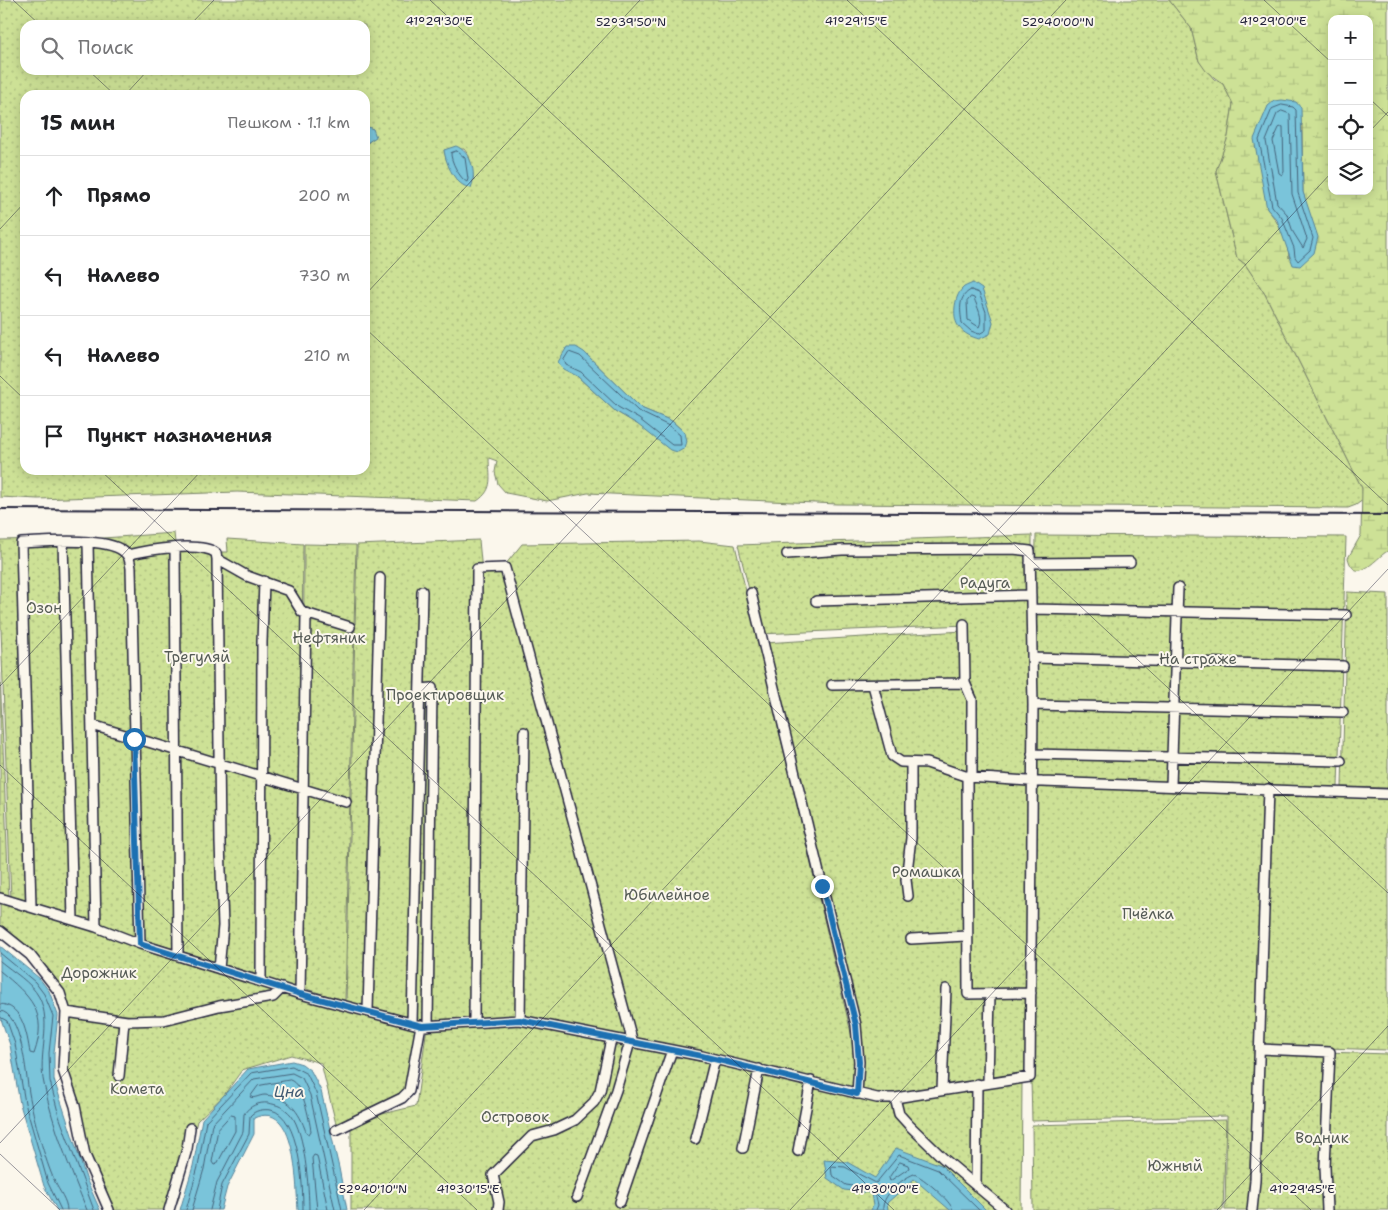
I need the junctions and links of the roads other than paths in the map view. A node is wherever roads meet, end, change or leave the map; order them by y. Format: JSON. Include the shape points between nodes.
{"nodes":[{"id":1,"x":63,"y":542,"type":"junction"},
{"id":2,"x":88,"y":543,"type":"junction"},
{"id":3,"x":175,"y":548,"type":"junction"},
{"id":4,"x":787,"y":554,"type":"dead end"},
{"id":5,"x":127,"y":555,"type":"junction"},
{"id":6,"x":217,"y":559,"type":"junction"},
{"id":7,"x":1130,"y":562,"type":"dead end"},
{"id":8,"x":1030,"y":563,"type":"junction"},
{"id":9,"x":380,"y":578,"type":"dead end"},
{"id":10,"x":264,"y":581,"type":"junction"},
{"id":11,"x":1178,"y":588,"type":"dead end"},
{"id":12,"x":422,"y":591,"type":"dead end"},
{"id":13,"x":751,"y":593,"type":"dead end"},
{"id":14,"x":1031,"y":595,"type":"junction"},
{"id":15,"x":816,"y":601,"type":"dead end"},
{"id":16,"x":1031,"y":609,"type":"junction"},
{"id":17,"x":1176,"y":612,"type":"junction"},
{"id":18,"x":306,"y":614,"type":"junction"},
{"id":19,"x":1346,"y":615,"type":"dead end"},
{"id":20,"x":964,"y":624,"type":"dead end"},
{"id":21,"x":350,"y":627,"type":"dead end"},
{"id":22,"x":1032,"y":658,"type":"junction"},
{"id":23,"x":1174,"y":661,"type":"junction"},
{"id":24,"x":1343,"y":666,"type":"dead end"},
{"id":25,"x":965,"y":683,"type":"junction"},
{"id":26,"x":832,"y":685,"type":"dead end"},
{"id":27,"x":873,"y":685,"type":"junction"},
{"id":28,"x":420,"y":689,"type":"junction"},
{"id":29,"x":1033,"y":705,"type":"junction"},
{"id":30,"x":1172,"y":709,"type":"junction"},
{"id":31,"x":1343,"y":712,"type":"dead end"},
{"id":32,"x":92,"y":725,"type":"junction"},
{"id":33,"x":524,"y":732,"type":"dead end"},
{"id":34,"x":134,"y":739,"type":"junction"},
{"id":35,"x":175,"y":751,"type":"junction"},
{"id":36,"x":1032,"y":754,"type":"junction"},
{"id":37,"x":1171,"y":756,"type":"junction"},
{"id":38,"x":1342,"y":761,"type":"dead end"},
{"id":39,"x":911,"y":762,"type":"junction"},
{"id":40,"x":220,"y":765,"type":"junction"},
{"id":41,"x":262,"y":776,"type":"junction"},
{"id":42,"x":969,"y":777,"type":"junction"},
{"id":43,"x":1032,"y":781,"type":"junction"},
{"id":44,"x":1171,"y":785,"type":"junction"},
{"id":45,"x":1268,"y":789,"type":"junction"},
{"id":46,"x":304,"y":790,"type":"junction"},
{"id":47,"x":1388,"y":794,"type":"edge"},
{"id":48,"x":346,"y":802,"type":"dead end"},
{"id":49,"x":908,"y":896,"type":"dead end"},
{"id":50,"x":0,"y":898,"type":"edge"},
{"id":51,"x":31,"y":906,"type":"junction"},
{"id":52,"x":73,"y":920,"type":"junction"},
{"id":53,"x":96,"y":927,"type":"junction"},
{"id":54,"x":0,"y":932,"type":"edge"},
{"id":55,"x":966,"y":936,"type":"junction"},
{"id":56,"x":911,"y":939,"type":"dead end"},
{"id":57,"x":140,"y":944,"type":"junction"},
{"id":58,"x":178,"y":956,"type":"junction"},
{"id":59,"x":219,"y":968,"type":"junction"},
{"id":60,"x":262,"y":982,"type":"junction"},
{"id":61,"x":282,"y":988,"type":"junction"},
{"id":62,"x":946,"y":989,"type":"dead end"},
{"id":63,"x":300,"y":994,"type":"junction"},
{"id":64,"x":990,"y":994,"type":"junction"},
{"id":65,"x":1031,"y":994,"type":"junction"},
{"id":66,"x":368,"y":1011,"type":"junction"},
{"id":67,"x":66,"y":1012,"type":"junction"},
{"id":68,"x":124,"y":1020,"type":"junction"},
{"id":69,"x":520,"y":1020,"type":"junction"},
{"id":70,"x":474,"y":1022,"type":"junction"},
{"id":71,"x":420,"y":1025,"type":"junction"},
{"id":72,"x":611,"y":1039,"type":"junction"},
{"id":73,"x":632,"y":1042,"type":"junction"},
{"id":74,"x":1260,"y":1049,"type":"junction"},
{"id":75,"x":672,"y":1050,"type":"junction"},
{"id":76,"x":715,"y":1060,"type":"junction"},
{"id":77,"x":759,"y":1069,"type":"junction"},
{"id":78,"x":119,"y":1076,"type":"dead end"},
{"id":79,"x":811,"y":1081,"type":"junction"},
{"id":80,"x":988,"y":1083,"type":"junction"},
{"id":81,"x":977,"y":1084,"type":"junction"},
{"id":82,"x":942,"y":1090,"type":"junction"},
{"id":83,"x":857,"y":1094,"type":"junction"},
{"id":84,"x":895,"y":1098,"type":"junction"},
{"id":85,"x":190,"y":1128,"type":"dead end"},
{"id":86,"x":336,"y":1130,"type":"dead end"},
{"id":87,"x":695,"y":1139,"type":"dead end"},
{"id":88,"x":742,"y":1148,"type":"dead end"},
{"id":89,"x":798,"y":1151,"type":"dead end"},
{"id":90,"x":976,"y":1186,"type":"junction"},
{"id":91,"x":577,"y":1197,"type":"dead end"},
{"id":92,"x":620,"y":1202,"type":"dead end"},
{"id":93,"x":109,"y":1210,"type":"edge"},
{"id":94,"x":170,"y":1210,"type":"edge"},
{"id":95,"x":498,"y":1210,"type":"edge"},
{"id":96,"x":1005,"y":1210,"type":"edge"},
{"id":97,"x":1252,"y":1210,"type":"edge"},
{"id":98,"x":1327,"y":1210,"type":"edge"}],
"edges":[{"from":1,"to":2,"type":"street"},
{"from":1,"to":51,"type":"street","via":[[21,543]]},
{"from":1,"to":52,"type":"street"},
{"from":2,"to":5,"type":"street","via":[[110,545]]},
{"from":2,"to":32,"type":"street"},
{"from":3,"to":5,"type":"street"},
{"from":3,"to":6,"type":"street","via":[[210,549],[216,553]]},
{"from":3,"to":35,"type":"street"},
{"from":4,"to":8,"type":"street","via":[[842,550],[1013,549],[1030,551]]},
{"from":5,"to":34,"type":"street","via":[[131,568]]},
{"from":6,"to":10,"type":"street","via":[[247,576]]},
{"from":6,"to":40,"type":"street"},
{"from":7,"to":8,"type":"street"},
{"from":8,"to":14,"type":"street"},
{"from":9,"to":66,"type":"street"},
{"from":10,"to":18,"type":"street","via":[[289,591]]},
{"from":10,"to":41,"type":"street"},
{"from":11,"to":17,"type":"street"},
{"from":12,"to":28,"type":"street"},
{"from":13,"to":83,"type":"street","via":[[856,1025]]},
{"from":14,"to":15,"type":"street"},
{"from":14,"to":16,"type":"street"},
{"from":16,"to":17,"type":"street"},
{"from":16,"to":22,"type":"street"},
{"from":17,"to":19,"type":"street"},
{"from":17,"to":23,"type":"street"},
{"from":18,"to":21,"type":"street"},
{"from":18,"to":46,"type":"street"},
{"from":20,"to":25,"type":"street"},
{"from":22,"to":23,"type":"street"},
{"from":22,"to":29,"type":"street"},
{"from":23,"to":24,"type":"street"},
{"from":23,"to":30,"type":"street"},
{"from":25,"to":27,"type":"street"},
{"from":25,"to":42,"type":"street","via":[[972,699]]},
{"from":26,"to":27,"type":"street"},
{"from":27,"to":39,"type":"street","via":[[892,756],[901,762]]},
{"from":28,"to":71,"type":"street"},
{"from":28,"to":71,"type":"street","via":[[432,688]]},
{"from":29,"to":30,"type":"street"},
{"from":29,"to":36,"type":"street"},
{"from":30,"to":31,"type":"street"},
{"from":30,"to":37,"type":"street"},
{"from":32,"to":34,"type":"street"},
{"from":32,"to":53,"type":"street"},
{"from":33,"to":69,"type":"street"},
{"from":34,"to":35,"type":"street"},
{"from":34,"to":57,"type":"street"},
{"from":35,"to":40,"type":"street"},
{"from":35,"to":58,"type":"street"},
{"from":36,"to":37,"type":"street"},
{"from":36,"to":43,"type":"street"},
{"from":37,"to":38,"type":"street"},
{"from":37,"to":44,"type":"street"},
{"from":39,"to":42,"type":"street","via":[[927,763]]},
{"from":39,"to":49,"type":"street"},
{"from":40,"to":41,"type":"street"},
{"from":40,"to":59,"type":"street","via":[[223,926]]},
{"from":41,"to":46,"type":"street"},
{"from":41,"to":60,"type":"street"},
{"from":42,"to":43,"type":"street"},
{"from":42,"to":55,"type":"street"},
{"from":43,"to":44,"type":"street"},
{"from":43,"to":65,"type":"street"},
{"from":44,"to":45,"type":"street"},
{"from":45,"to":47,"type":"street"},
{"from":45,"to":74,"type":"street"},
{"from":46,"to":48,"type":"street"},
{"from":46,"to":63,"type":"street"},
{"from":50,"to":51,"type":"street"},
{"from":51,"to":52,"type":"street"},
{"from":52,"to":53,"type":"street"},
{"from":53,"to":57,"type":"street"},
{"from":54,"to":67,"type":"street","via":[[30,955],[60,993]]},
{"from":55,"to":56,"type":"street"},
{"from":55,"to":64,"type":"street","via":[[968,994]]},
{"from":57,"to":58,"type":"street"},
{"from":58,"to":59,"type":"street"},
{"from":59,"to":60,"type":"street"},
{"from":60,"to":61,"type":"street"},
{"from":61,"to":63,"type":"street"},
{"from":61,"to":68,"type":"street","via":[[273,998],[219,1006],[186,1016],[164,1020]]},
{"from":62,"to":82,"type":"street"},
{"from":63,"to":66,"type":"street"},
{"from":64,"to":65,"type":"street"},
{"from":64,"to":80,"type":"street"},
{"from":65,"to":80,"type":"street","via":[[1030,1077]]},
{"from":66,"to":71,"type":"street"},
{"from":67,"to":68,"type":"street"},
{"from":67,"to":93,"type":"street","via":[[63,1070],[85,1154]]},
{"from":68,"to":78,"type":"street"},
{"from":69,"to":70,"type":"street"},
{"from":69,"to":72,"type":"street"},
{"from":70,"to":71,"type":"street"},
{"from":70,"to":73,"type":"street","via":[[477,569],[505,568]]},
{"from":71,"to":86,"type":"street","via":[[409,1091],[402,1098]]},
{"from":72,"to":73,"type":"street"},
{"from":72,"to":95,"type":"street","via":[[600,1090],[594,1102],[575,1120],[532,1136],[493,1175]]},
{"from":73,"to":75,"type":"street"},
{"from":73,"to":91,"type":"street"},
{"from":74,"to":97,"type":"street"},
{"from":74,"to":98,"type":"street","via":[[1330,1052],[1325,1167]]},
{"from":75,"to":76,"type":"street"},
{"from":75,"to":92,"type":"street"},
{"from":76,"to":77,"type":"street"},
{"from":76,"to":87,"type":"street"},
{"from":77,"to":79,"type":"street"},
{"from":77,"to":88,"type":"street"},
{"from":79,"to":83,"type":"street"},
{"from":79,"to":89,"type":"street"},
{"from":80,"to":81,"type":"street"},
{"from":81,"to":82,"type":"street"},
{"from":81,"to":90,"type":"street"},
{"from":82,"to":84,"type":"street"},
{"from":83,"to":84,"type":"street"},
{"from":84,"to":90,"type":"street","via":[[899,1114],[909,1125]]},
{"from":85,"to":94,"type":"street"},
{"from":90,"to":96,"type":"street"}]}
